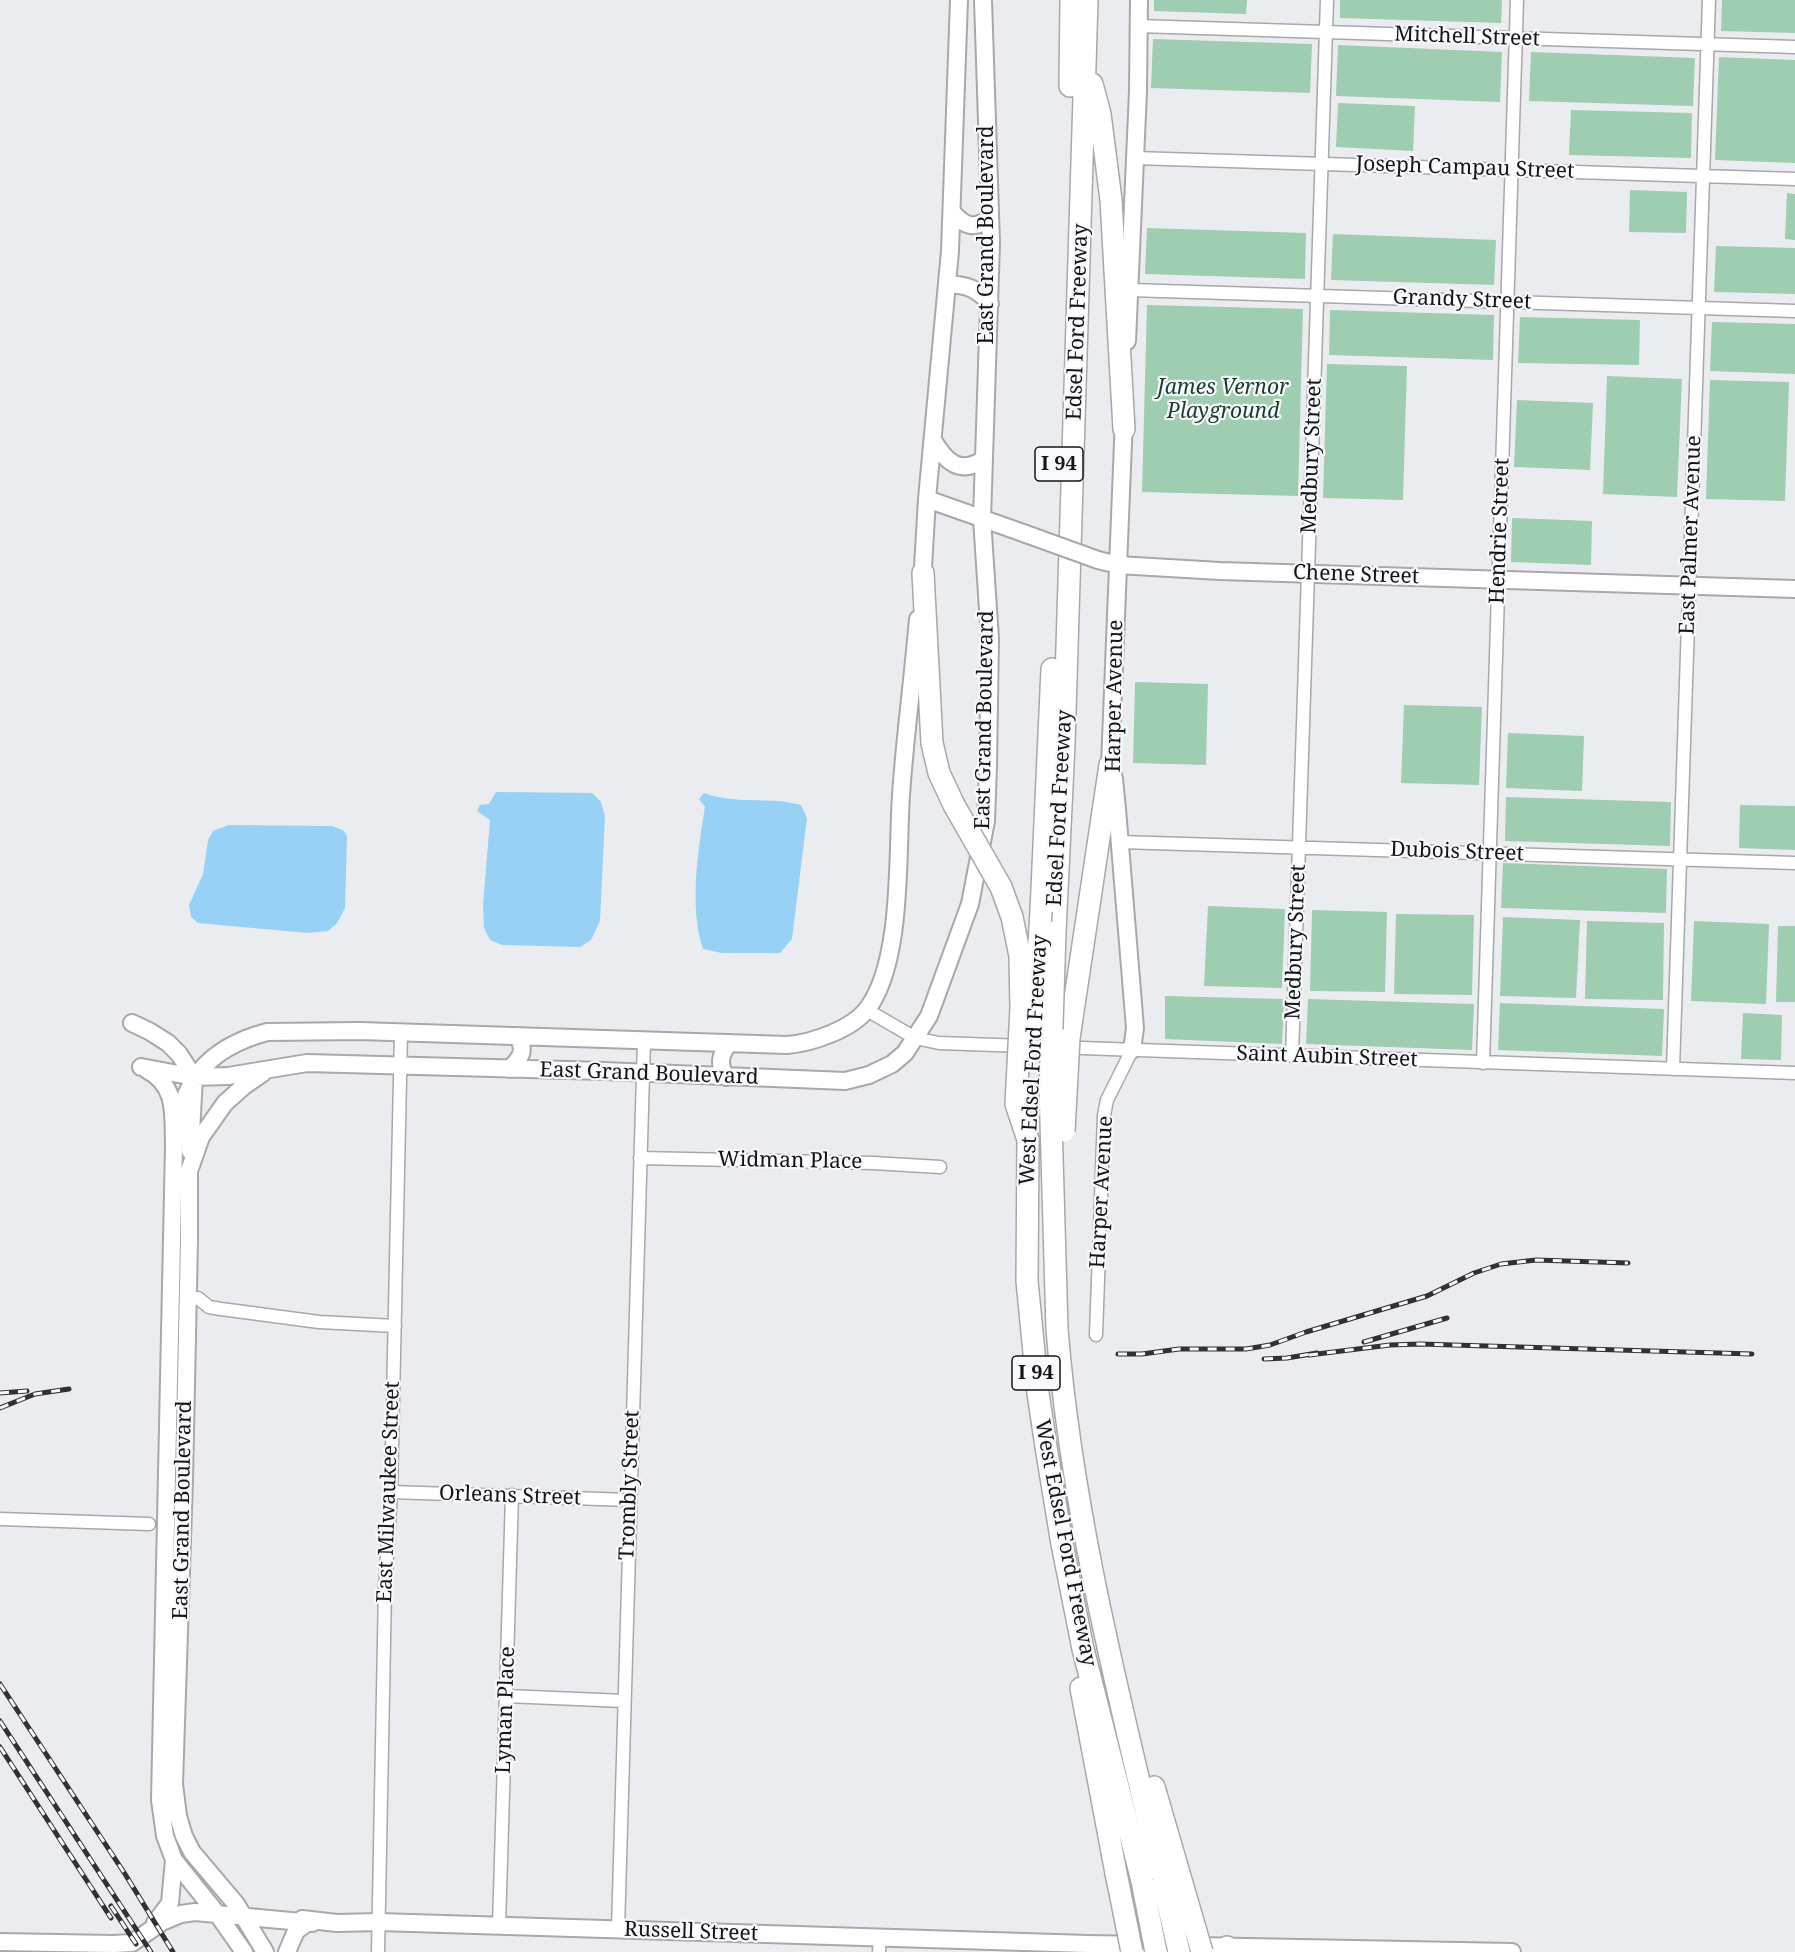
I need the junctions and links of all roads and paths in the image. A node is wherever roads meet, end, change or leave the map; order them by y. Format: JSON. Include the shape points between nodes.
{"nodes":[{"id":1,"x":959,"y":0,"type":"edge"},
{"id":2,"x":983,"y":0,"type":"edge"},
{"id":3,"x":1071,"y":0,"type":"edge"},
{"id":4,"x":1087,"y":0,"type":"edge"},
{"id":5,"x":1139,"y":0,"type":"edge"},
{"id":6,"x":1327,"y":0,"type":"edge"},
{"id":7,"x":1517,"y":0,"type":"edge"},
{"id":8,"x":1709,"y":0,"type":"edge"},
{"id":9,"x":1138,"y":26,"type":"junction"},
{"id":10,"x":1326,"y":31,"type":"junction"},
{"id":11,"x":1516,"y":39,"type":"junction"},
{"id":12,"x":1707,"y":45,"type":"junction"},
{"id":13,"x":1795,"y":47,"type":"edge"},
{"id":14,"x":1085,"y":61,"type":"junction"},
{"id":15,"x":1135,"y":158,"type":"junction"},
{"id":16,"x":1321,"y":164,"type":"junction"},
{"id":17,"x":1512,"y":170,"type":"junction"},
{"id":18,"x":1703,"y":176,"type":"junction"},
{"id":19,"x":1795,"y":179,"type":"edge"},
{"id":20,"x":952,"y":212,"type":"junction"},
{"id":21,"x":990,"y":218,"type":"junction"},
{"id":22,"x":947,"y":284,"type":"junction"},
{"id":23,"x":1130,"y":290,"type":"junction"},
{"id":24,"x":1317,"y":296,"type":"junction"},
{"id":25,"x":1507,"y":302,"type":"junction"},
{"id":26,"x":990,"y":304,"type":"junction"},
{"id":27,"x":1698,"y":308,"type":"junction"},
{"id":28,"x":1795,"y":311,"type":"edge"},
{"id":29,"x":1124,"y":429,"type":"junction"},
{"id":30,"x":933,"y":440,"type":"junction"},
{"id":31,"x":984,"y":459,"type":"junction"},
{"id":32,"x":927,"y":499,"type":"junction"},
{"id":33,"x":982,"y":519,"type":"junction"},
{"id":34,"x":1118,"y":565,"type":"junction"},
{"id":35,"x":923,"y":573,"type":"junction"},
{"id":36,"x":1308,"y":573,"type":"junction"},
{"id":37,"x":1498,"y":579,"type":"junction"},
{"id":38,"x":1689,"y":585,"type":"junction"},
{"id":39,"x":1795,"y":589,"type":"edge"},
{"id":40,"x":1110,"y":765,"type":"junction"},
{"id":41,"x":1120,"y":842,"type":"junction"},
{"id":42,"x":1299,"y":847,"type":"junction"},
{"id":43,"x":1489,"y":853,"type":"junction"},
{"id":44,"x":1681,"y":859,"type":"junction"},
{"id":45,"x":1795,"y":863,"type":"edge"},
{"id":46,"x":1041,"y":911,"type":"joint"},
{"id":47,"x":867,"y":1010,"type":"junction"},
{"id":48,"x":132,"y":1023,"type":"dead end"},
{"id":49,"x":401,"y":1033,"type":"junction"},
{"id":50,"x":517,"y":1036,"type":"junction"},
{"id":51,"x":915,"y":1038,"type":"junction"},
{"id":52,"x":644,"y":1040,"type":"junction"},
{"id":53,"x":729,"y":1043,"type":"junction"},
{"id":54,"x":1132,"y":1050,"type":"junction"},
{"id":55,"x":1292,"y":1056,"type":"junction"},
{"id":56,"x":1483,"y":1063,"type":"junction"},
{"id":57,"x":401,"y":1066,"type":"junction"},
{"id":58,"x":509,"y":1069,"type":"junction"},
{"id":59,"x":267,"y":1070,"type":"junction"},
{"id":60,"x":1673,"y":1070,"type":"junction"},
{"id":61,"x":643,"y":1073,"type":"junction"},
{"id":62,"x":1795,"y":1073,"type":"edge"},
{"id":63,"x":194,"y":1077,"type":"junction"},
{"id":64,"x":726,"y":1077,"type":"junction"},
{"id":65,"x":1028,"y":1140,"type":"junction"},
{"id":66,"x":174,"y":1146,"type":"junction"},
{"id":67,"x":640,"y":1158,"type":"junction"},
{"id":68,"x":940,"y":1167,"type":"dead end"},
{"id":69,"x":189,"y":1171,"type":"junction"},
{"id":70,"x":198,"y":1298,"type":"dead end"},
{"id":71,"x":395,"y":1326,"type":"junction"},
{"id":72,"x":1057,"y":1329,"type":"junction"},
{"id":73,"x":1096,"y":1335,"type":"dead end"},
{"id":74,"x":176,"y":1479,"type":"junction"},
{"id":75,"x":391,"y":1492,"type":"junction"},
{"id":76,"x":512,"y":1495,"type":"junction"},
{"id":77,"x":630,"y":1500,"type":"junction"},
{"id":78,"x":0,"y":1519,"type":"edge"},
{"id":79,"x":149,"y":1524,"type":"dead end"},
{"id":80,"x":1083,"y":1649,"type":"junction"},
{"id":81,"x":506,"y":1696,"type":"junction"},
{"id":82,"x":624,"y":1701,"type":"junction"},
{"id":83,"x":168,"y":1800,"type":"junction"},
{"id":84,"x":174,"y":1860,"type":"junction"},
{"id":85,"x":1161,"y":1879,"type":"junction"},
{"id":86,"x":218,"y":1915,"type":"junction"},
{"id":87,"x":244,"y":1917,"type":"junction"},
{"id":88,"x":305,"y":1921,"type":"junction"},
{"id":89,"x":380,"y":1922,"type":"junction"},
{"id":90,"x":499,"y":1926,"type":"junction"},
{"id":91,"x":618,"y":1929,"type":"junction"},
{"id":92,"x":149,"y":1930,"type":"junction"},
{"id":93,"x":0,"y":1942,"type":"edge"},
{"id":94,"x":880,"y":1945,"type":"edge"},
{"id":95,"x":1088,"y":1948,"type":"edge"},
{"id":96,"x":1227,"y":1950,"type":"edge"},
{"id":97,"x":1264,"y":1950,"type":"edge"},
{"id":98,"x":1412,"y":1951,"type":"edge"},
{"id":99,"x":244,"y":1952,"type":"edge"},
{"id":100,"x":265,"y":1952,"type":"edge"},
{"id":101,"x":287,"y":1952,"type":"edge"},
{"id":102,"x":378,"y":1952,"type":"edge"},
{"id":103,"x":1132,"y":1952,"type":"edge"},
{"id":104,"x":1156,"y":1952,"type":"edge"},
{"id":105,"x":1179,"y":1952,"type":"edge"},
{"id":106,"x":1202,"y":1952,"type":"edge"},
{"id":107,"x":1512,"y":1952,"type":"edge"}],
"edges":[{"from":1,"to":20,"type":"main road","name":"East Grand Boulevard"},
{"from":2,"to":21,"type":"main road","name":"East Grand Boulevard"},
{"from":3,"to":46,"type":"highway","name":"Edsel Ford Freeway","number":"I 94","via":[[1070,127]]},
{"from":4,"to":14,"type":"highway","name":"Edsel Ford Freeway","number":"I 94"},
{"from":5,"to":9,"type":"main road","name":"Harper Avenue"},
{"from":6,"to":10,"type":"street","name":"Medbury Street"},
{"from":7,"to":11,"type":"street","name":"Hendrie Street"},
{"from":8,"to":12,"type":"street","name":"East Palmer Avenue"},
{"from":9,"to":10,"type":"street","name":"Mitchell Street"},
{"from":9,"to":15,"type":"main road","name":"Harper Avenue"},
{"from":10,"to":11,"type":"street","name":"Mitchell Street"},
{"from":10,"to":16,"type":"street","name":"Medbury Street"},
{"from":11,"to":12,"type":"street","name":"Mitchell Street"},
{"from":11,"to":17,"type":"street","name":"Hendrie Street"},
{"from":12,"to":13,"type":"street","name":"Mitchell Street"},
{"from":12,"to":18,"type":"street","name":"East Palmer Avenue"},
{"from":14,"to":29,"type":"highway","via":[[1100,114],[1110,200]]},
{"from":14,"to":72,"type":"highway","name":"Edsel Ford Freeway","number":"I 94","bridge":true,"via":[[1050,1087]]},
{"from":15,"to":16,"type":"street","name":"Joseph Campau Street"},
{"from":15,"to":23,"type":"main road","name":"Harper Avenue"},
{"from":16,"to":17,"type":"street","name":"Joseph Campau Street"},
{"from":16,"to":24,"type":"street","name":"Medbury Street"},
{"from":17,"to":18,"type":"street","name":"Joseph Campau Street"},
{"from":17,"to":25,"type":"street","name":"Hendrie Street"},
{"from":18,"to":19,"type":"street","name":"Joseph Campau Street"},
{"from":18,"to":27,"type":"street","name":"East Palmer Avenue"},
{"from":20,"to":21,"type":"main road","via":[[964,224],[974,227]]},
{"from":20,"to":22,"type":"main road","name":"East Grand Boulevard"},
{"from":21,"to":26,"type":"main road","name":"East Grand Boulevard"},
{"from":22,"to":26,"type":"main road","via":[[969,286]]},
{"from":22,"to":30,"type":"main road","name":"East Grand Boulevard"},
{"from":23,"to":24,"type":"street","name":"Grandy Street"},
{"from":23,"to":29,"type":"main road","name":"Harper Avenue"},
{"from":24,"to":25,"type":"street","name":"Grandy Street"},
{"from":24,"to":36,"type":"street","name":"Medbury Street"},
{"from":25,"to":27,"type":"street","name":"Grandy Street"},
{"from":25,"to":37,"type":"street","name":"Hendrie Street"},
{"from":26,"to":31,"type":"main road","name":"East Grand Boulevard"},
{"from":27,"to":28,"type":"street","name":"Grandy Street"},
{"from":27,"to":38,"type":"street","name":"East Palmer Avenue"},
{"from":29,"to":34,"type":"main road","name":"Harper Avenue"},
{"from":30,"to":31,"type":"main road","via":[[939,452],[955,465],[971,466]]},
{"from":30,"to":32,"type":"main road","name":"East Grand Boulevard"},
{"from":31,"to":33,"type":"main road","name":"East Grand Boulevard"},
{"from":32,"to":33,"type":"main road","name":"Chene Street"},
{"from":32,"to":35,"type":"main road","name":"East Grand Boulevard"},
{"from":33,"to":34,"type":"main road","name":"Chene Street","bridge":true},
{"from":33,"to":51,"type":"main road","name":"East Grand Boulevard","via":[[990,639],[986,821],[970,904],[929,1016]]},
{"from":34,"to":36,"type":"main road","name":"Chene Street"},
{"from":34,"to":40,"type":"main road","name":"Harper Avenue"},
{"from":35,"to":47,"type":"main road","name":"East Grand Boulevard","via":[[901,793],[894,923],[888,964]]},
{"from":35,"to":65,"type":"highway","bridge":true,"via":[[932,742],[939,773],[1001,887],[1020,956],[1016,1104]]},
{"from":36,"to":37,"type":"main road","name":"Chene Street"},
{"from":36,"to":42,"type":"street","name":"Medbury Street"},
{"from":37,"to":38,"type":"main road","name":"Chene Street"},
{"from":37,"to":43,"type":"street","name":"Hendrie Street"},
{"from":38,"to":39,"type":"main road","name":"Chene Street"},
{"from":38,"to":44,"type":"street","name":"East Palmer Avenue"},
{"from":40,"to":41,"type":"main road","name":"Harper Avenue"},
{"from":40,"to":72,"type":"highway","bridge":true,"via":[[1069,1038]]},
{"from":41,"to":42,"type":"street","name":"Dubois Street"},
{"from":41,"to":54,"type":"main road","name":"Harper Avenue","via":[[1135,1028]]},
{"from":42,"to":43,"type":"street","name":"Dubois Street"},
{"from":42,"to":55,"type":"street","name":"Medbury Street"},
{"from":43,"to":44,"type":"street","name":"Dubois Street"},
{"from":43,"to":56,"type":"street","name":"Hendrie Street"},
{"from":44,"to":45,"type":"street","name":"Dubois Street"},
{"from":44,"to":60,"type":"street","name":"East Palmer Avenue"},
{"from":46,"to":65,"type":"highway","name":"West Edsel Ford Freeway","number":"I 94","bridge":true},
{"from":47,"to":51,"type":"street","name":"Saint Aubin Street"},
{"from":47,"to":53,"type":"main road","name":"East Grand Boulevard","via":[[842,1028],[811,1042]]},
{"from":48,"to":63,"type":"main road","via":[[168,1043]]},
{"from":49,"to":50,"type":"main road","name":"East Grand Boulevard"},
{"from":49,"to":57,"type":"street","name":"East Milwaukee Street"},
{"from":49,"to":63,"type":"main road","name":"East Grand Boulevard","via":[[267,1032],[240,1041]]},
{"from":50,"to":52,"type":"main road","name":"East Grand Boulevard"},
{"from":50,"to":58,"type":"main road","via":[[522,1042],[522,1056]]},
{"from":51,"to":54,"type":"street","name":"Saint Aubin Street","via":[[939,1043]]},
{"from":51,"to":64,"type":"main road","name":"East Grand Boulevard","via":[[892,1064],[845,1082]]},
{"from":52,"to":53,"type":"main road","name":"East Grand Boulevard"},
{"from":52,"to":61,"type":"street","name":"Trombly Street"},
{"from":53,"to":64,"type":"main road","via":[[720,1062]]},
{"from":54,"to":55,"type":"street","name":"Saint Aubin Street"},
{"from":54,"to":73,"type":"street","name":"Harper Avenue","via":[[1107,1100],[1104,1115]]},
{"from":55,"to":56,"type":"street","name":"Saint Aubin Street"},
{"from":56,"to":60,"type":"street","name":"Saint Aubin Street"},
{"from":57,"to":58,"type":"main road","name":"East Grand Boulevard"},
{"from":57,"to":59,"type":"main road","name":"East Grand Boulevard","via":[[308,1063]]},
{"from":57,"to":71,"type":"street","name":"East Milwaukee Street"},
{"from":58,"to":61,"type":"main road","name":"East Grand Boulevard"},
{"from":59,"to":63,"type":"main road","name":"East Grand Boulevard"},
{"from":59,"to":69,"type":"main road","name":"East Grand Boulevard","via":[[225,1103],[201,1137]]},
{"from":60,"to":62,"type":"street","name":"Saint Aubin Street"},
{"from":61,"to":64,"type":"main road","name":"East Grand Boulevard"},
{"from":61,"to":67,"type":"street","name":"Trombly Street"},
{"from":63,"to":66,"type":"main road","via":[[180,1108]]},
{"from":63,"to":66,"type":"main road","name":"East Grand Boulevard","via":[[141,1067],[157,1076],[169,1092]]},
{"from":63,"to":69,"type":"main road"},
{"from":65,"to":80,"type":"highway","name":"West Edsel Ford Freeway","number":"I 94","via":[[1027,1281],[1033,1346],[1046,1448]]},
{"from":66,"to":74,"type":"main road","name":"East Grand Boulevard"},
{"from":67,"to":68,"type":"street","name":"Widman Place"},
{"from":67,"to":77,"type":"street","name":"Trombly Street"},
{"from":69,"to":74,"type":"main road","name":"East Grand Boulevard"},
{"from":70,"to":71,"type":"street","via":[[209,1307],[221,1309],[319,1322]]},
{"from":71,"to":75,"type":"street","name":"East Milwaukee Street"},
{"from":72,"to":85,"type":"highway","number":"I 94","via":[[1071,1450],[1106,1632],[1128,1680],[1155,1789]]},
{"from":74,"to":83,"type":"main road","name":"East Grand Boulevard"},
{"from":75,"to":76,"type":"street","name":"Orleans Street"},
{"from":75,"to":89,"type":"street","name":"East Milwaukee Street","via":[[385,1589]]},
{"from":76,"to":77,"type":"street","name":"Orleans Street"},
{"from":76,"to":81,"type":"street","name":"Lyman Place"},
{"from":77,"to":82,"type":"street","name":"Trombly Street"},
{"from":78,"to":79,"type":"street"},
{"from":80,"to":85,"type":"highway","name":"West Edsel Ford Freeway","number":"I 94"},
{"from":80,"to":103,"type":"highway","bridge":true,"via":[[1082,1693]]},
{"from":81,"to":82,"type":"street"},
{"from":81,"to":90,"type":"street","name":"Lyman Place"},
{"from":82,"to":91,"type":"street","name":"Trombly Street"},
{"from":83,"to":84,"type":"main road","name":"East Grand Boulevard","via":[[165,1836]]},
{"from":83,"to":87,"type":"main road","name":"East Grand Boulevard","via":[[192,1852]]},
{"from":84,"to":86,"type":"main road","name":"East Grand Boulevard"},
{"from":84,"to":92,"type":"main road","via":[[170,1903]]},
{"from":85,"to":104,"type":"highway","name":"West Edsel Ford Freeway","number":"I 94","bridge":true},
{"from":85,"to":105,"type":"highway","number":"I 94","bridge":true},
{"from":85,"to":106,"type":"highway","bridge":true},
{"from":86,"to":87,"type":"main road","name":"Russell Street"},
{"from":86,"to":92,"type":"main road","name":"Russell Street","via":[[187,1913]]},
{"from":86,"to":99,"type":"main road","name":"East Grand Boulevard"},
{"from":87,"to":88,"type":"main road","name":"Russell Street"},
{"from":87,"to":100,"type":"main road","name":"East Grand Boulevard"},
{"from":88,"to":89,"type":"main road","name":"Russell Street"},
{"from":88,"to":101,"type":"main road"},
{"from":89,"to":90,"type":"main road","name":"Russell Street"},
{"from":89,"to":102,"type":"street","name":"East Milwaukee Street"},
{"from":90,"to":91,"type":"main road","name":"Russell Street"},
{"from":91,"to":94,"type":"main road","name":"Russell Street"},
{"from":92,"to":93,"type":"main road","name":"Russell Street","via":[[126,1944]]},
{"from":94,"to":95,"type":"main road","name":"Russell Street"},
{"from":95,"to":96,"type":"main road","name":"Russell Street"},
{"from":96,"to":97,"type":"main road","name":"Russell Street"},
{"from":97,"to":98,"type":"main road","name":"Russell Street"},
{"from":98,"to":107,"type":"main road","name":"Russell Street"}]}
